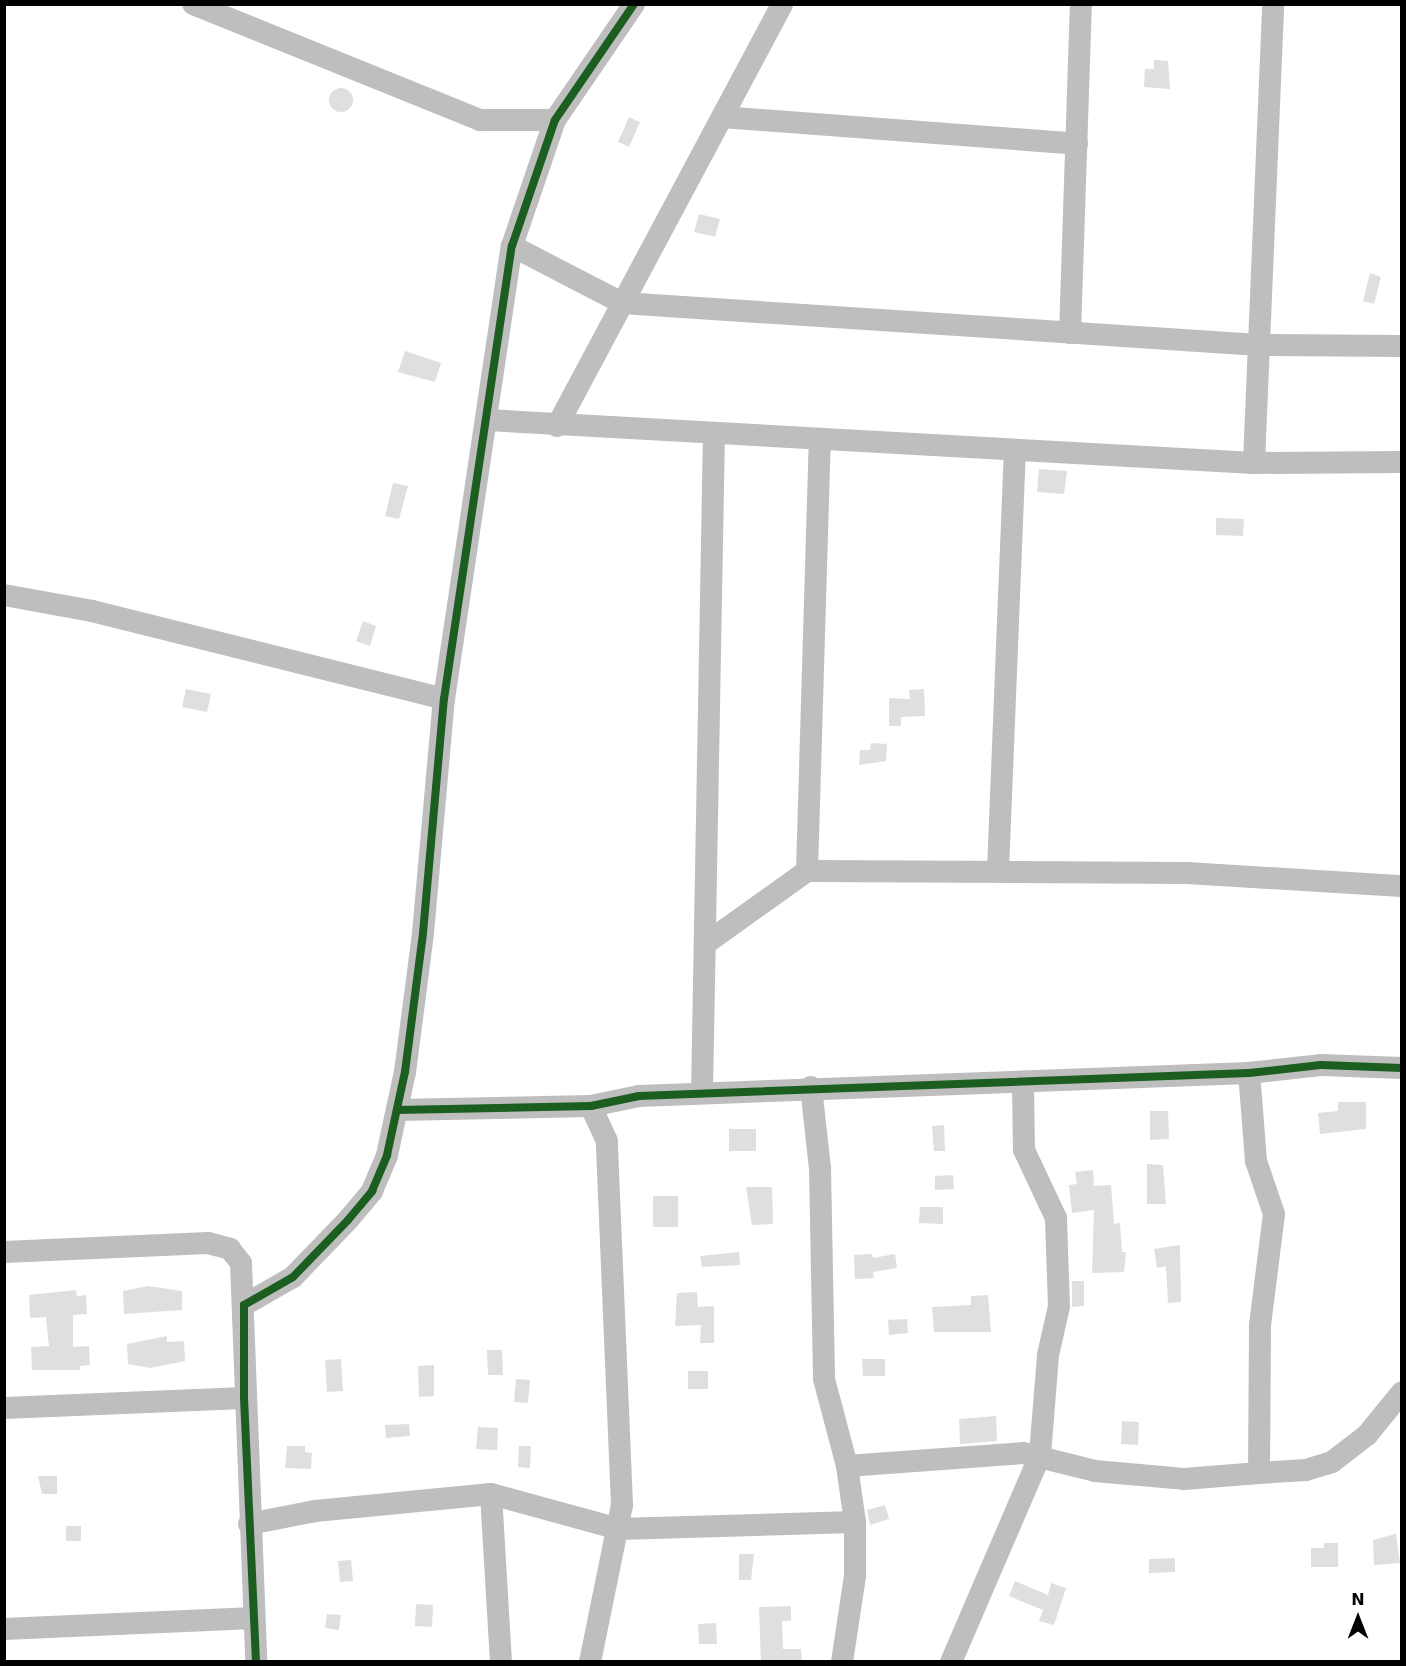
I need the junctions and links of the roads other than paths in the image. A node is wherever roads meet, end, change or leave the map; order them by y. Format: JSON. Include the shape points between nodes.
{"nodes":[{"id":1,"x":193,"y":4,"type":"edge"},
{"id":2,"x":634,"y":4,"type":"edge"},
{"id":3,"x":782,"y":4,"type":"edge"},
{"id":4,"x":1081,"y":4,"type":"edge"},
{"id":5,"x":1273,"y":4,"type":"edge"},
{"id":6,"x":722,"y":117,"type":"junction"},
{"id":7,"x":555,"y":120,"type":"junction"},
{"id":8,"x":1077,"y":144,"type":"junction"},
{"id":9,"x":512,"y":246,"type":"junction"},
{"id":10,"x":622,"y":303,"type":"junction"},
{"id":11,"x":1070,"y":333,"type":"junction"},
{"id":12,"x":1259,"y":345,"type":"junction"},
{"id":13,"x":1401,"y":346,"type":"edge"},
{"id":14,"x":487,"y":420,"type":"junction"},
{"id":15,"x":556,"y":426,"type":"junction"},
{"id":16,"x":714,"y":435,"type":"junction"},
{"id":17,"x":820,"y":440,"type":"junction"},
{"id":18,"x":1015,"y":450,"type":"junction"},
{"id":19,"x":1401,"y":462,"type":"edge"},
{"id":20,"x":1254,"y":463,"type":"junction"},
{"id":21,"x":4,"y":595,"type":"edge"},
{"id":22,"x":444,"y":699,"type":"junction"},
{"id":23,"x":807,"y":871,"type":"junction"},
{"id":24,"x":998,"y":871,"type":"junction"},
{"id":25,"x":1401,"y":886,"type":"edge"},
{"id":26,"x":705,"y":944,"type":"junction"},
{"id":27,"x":1401,"y":1068,"type":"edge"},
{"id":28,"x":1249,"y":1073,"type":"junction"},
{"id":29,"x":1023,"y":1083,"type":"junction"},
{"id":30,"x":812,"y":1087,"type":"junction"},
{"id":31,"x":702,"y":1093,"type":"junction"},
{"id":32,"x":591,"y":1106,"type":"junction"},
{"id":33,"x":397,"y":1110,"type":"junction"},
{"id":34,"x":4,"y":1252,"type":"edge"},
{"id":35,"x":244,"y":1305,"type":"junction"},
{"id":36,"x":1401,"y":1392,"type":"edge"},
{"id":37,"x":244,"y":1398,"type":"junction"},
{"id":38,"x":4,"y":1408,"type":"edge"},
{"id":39,"x":1040,"y":1455,"type":"junction"},
{"id":40,"x":847,"y":1466,"type":"junction"},
{"id":41,"x":1259,"y":1473,"type":"junction"},
{"id":42,"x":491,"y":1494,"type":"junction"},
{"id":43,"x":855,"y":1522,"type":"junction"},
{"id":44,"x":249,"y":1524,"type":"junction"},
{"id":45,"x":619,"y":1530,"type":"junction"},
{"id":46,"x":254,"y":1618,"type":"junction"},
{"id":47,"x":4,"y":1629,"type":"edge"},
{"id":48,"x":256,"y":1662,"type":"edge"},
{"id":49,"x":501,"y":1662,"type":"edge"},
{"id":50,"x":590,"y":1662,"type":"edge"},
{"id":51,"x":842,"y":1662,"type":"edge"},
{"id":52,"x":951,"y":1662,"type":"edge"}],
"edges":[{"from":1,"to":7,"type":"street","via":[[480,120]]},
{"from":2,"to":7,"type":"street"},
{"from":3,"to":6,"type":"street"},
{"from":4,"to":8,"type":"street"},
{"from":5,"to":12,"type":"street"},
{"from":6,"to":8,"type":"street"},
{"from":6,"to":10,"type":"street"},
{"from":7,"to":9,"type":"street"},
{"from":8,"to":11,"type":"street"},
{"from":9,"to":10,"type":"street"},
{"from":9,"to":14,"type":"street"},
{"from":10,"to":11,"type":"street"},
{"from":10,"to":15,"type":"street"},
{"from":11,"to":12,"type":"street"},
{"from":12,"to":13,"type":"street"},
{"from":12,"to":20,"type":"street"},
{"from":14,"to":15,"type":"street"},
{"from":14,"to":22,"type":"street"},
{"from":15,"to":16,"type":"street"},
{"from":16,"to":17,"type":"street"},
{"from":16,"to":26,"type":"street"},
{"from":17,"to":18,"type":"street"},
{"from":17,"to":23,"type":"street"},
{"from":18,"to":20,"type":"street"},
{"from":18,"to":24,"type":"street"},
{"from":19,"to":20,"type":"street"},
{"from":21,"to":22,"type":"street","via":[[92,611]]},
{"from":22,"to":33,"type":"street","via":[[423,933]]},
{"from":23,"to":24,"type":"street"},
{"from":23,"to":26,"type":"street"},
{"from":24,"to":25,"type":"street","via":[[1186,873]]},
{"from":26,"to":31,"type":"street"},
{"from":27,"to":28,"type":"street","via":[[1321,1065]]},
{"from":28,"to":29,"type":"street"},
{"from":28,"to":41,"type":"street","via":[[1256,1161],[1274,1214],[1260,1325]]},
{"from":29,"to":30,"type":"street"},
{"from":29,"to":39,"type":"street","via":[[1024,1150],[1056,1218],[1059,1306],[1047,1355]]},
{"from":30,"to":31,"type":"street"},
{"from":30,"to":40,"type":"street","via":[[820,1168],[824,1379]]},
{"from":31,"to":32,"type":"street","via":[[639,1096]]},
{"from":32,"to":33,"type":"street"},
{"from":32,"to":45,"type":"street","via":[[607,1141],[622,1478]]},
{"from":33,"to":35,"type":"street","via":[[387,1155],[372,1191],[293,1277]]},
{"from":34,"to":35,"type":"street","via":[[222,1244],[241,1263]]},
{"from":35,"to":37,"type":"street"},
{"from":36,"to":41,"type":"street","via":[[1367,1435],[1332,1462],[1306,1470]]},
{"from":37,"to":38,"type":"street"},
{"from":37,"to":44,"type":"street"},
{"from":39,"to":40,"type":"street"},
{"from":39,"to":41,"type":"street","via":[[1095,1471],[1184,1479]]},
{"from":39,"to":52,"type":"street"},
{"from":40,"to":43,"type":"street"},
{"from":42,"to":44,"type":"street","via":[[315,1511]]},
{"from":42,"to":45,"type":"street"},
{"from":42,"to":49,"type":"street"},
{"from":43,"to":45,"type":"street"},
{"from":43,"to":51,"type":"street","via":[[855,1576]]},
{"from":44,"to":46,"type":"street"},
{"from":45,"to":50,"type":"street"},
{"from":46,"to":47,"type":"street"},
{"from":46,"to":48,"type":"street"}]}
